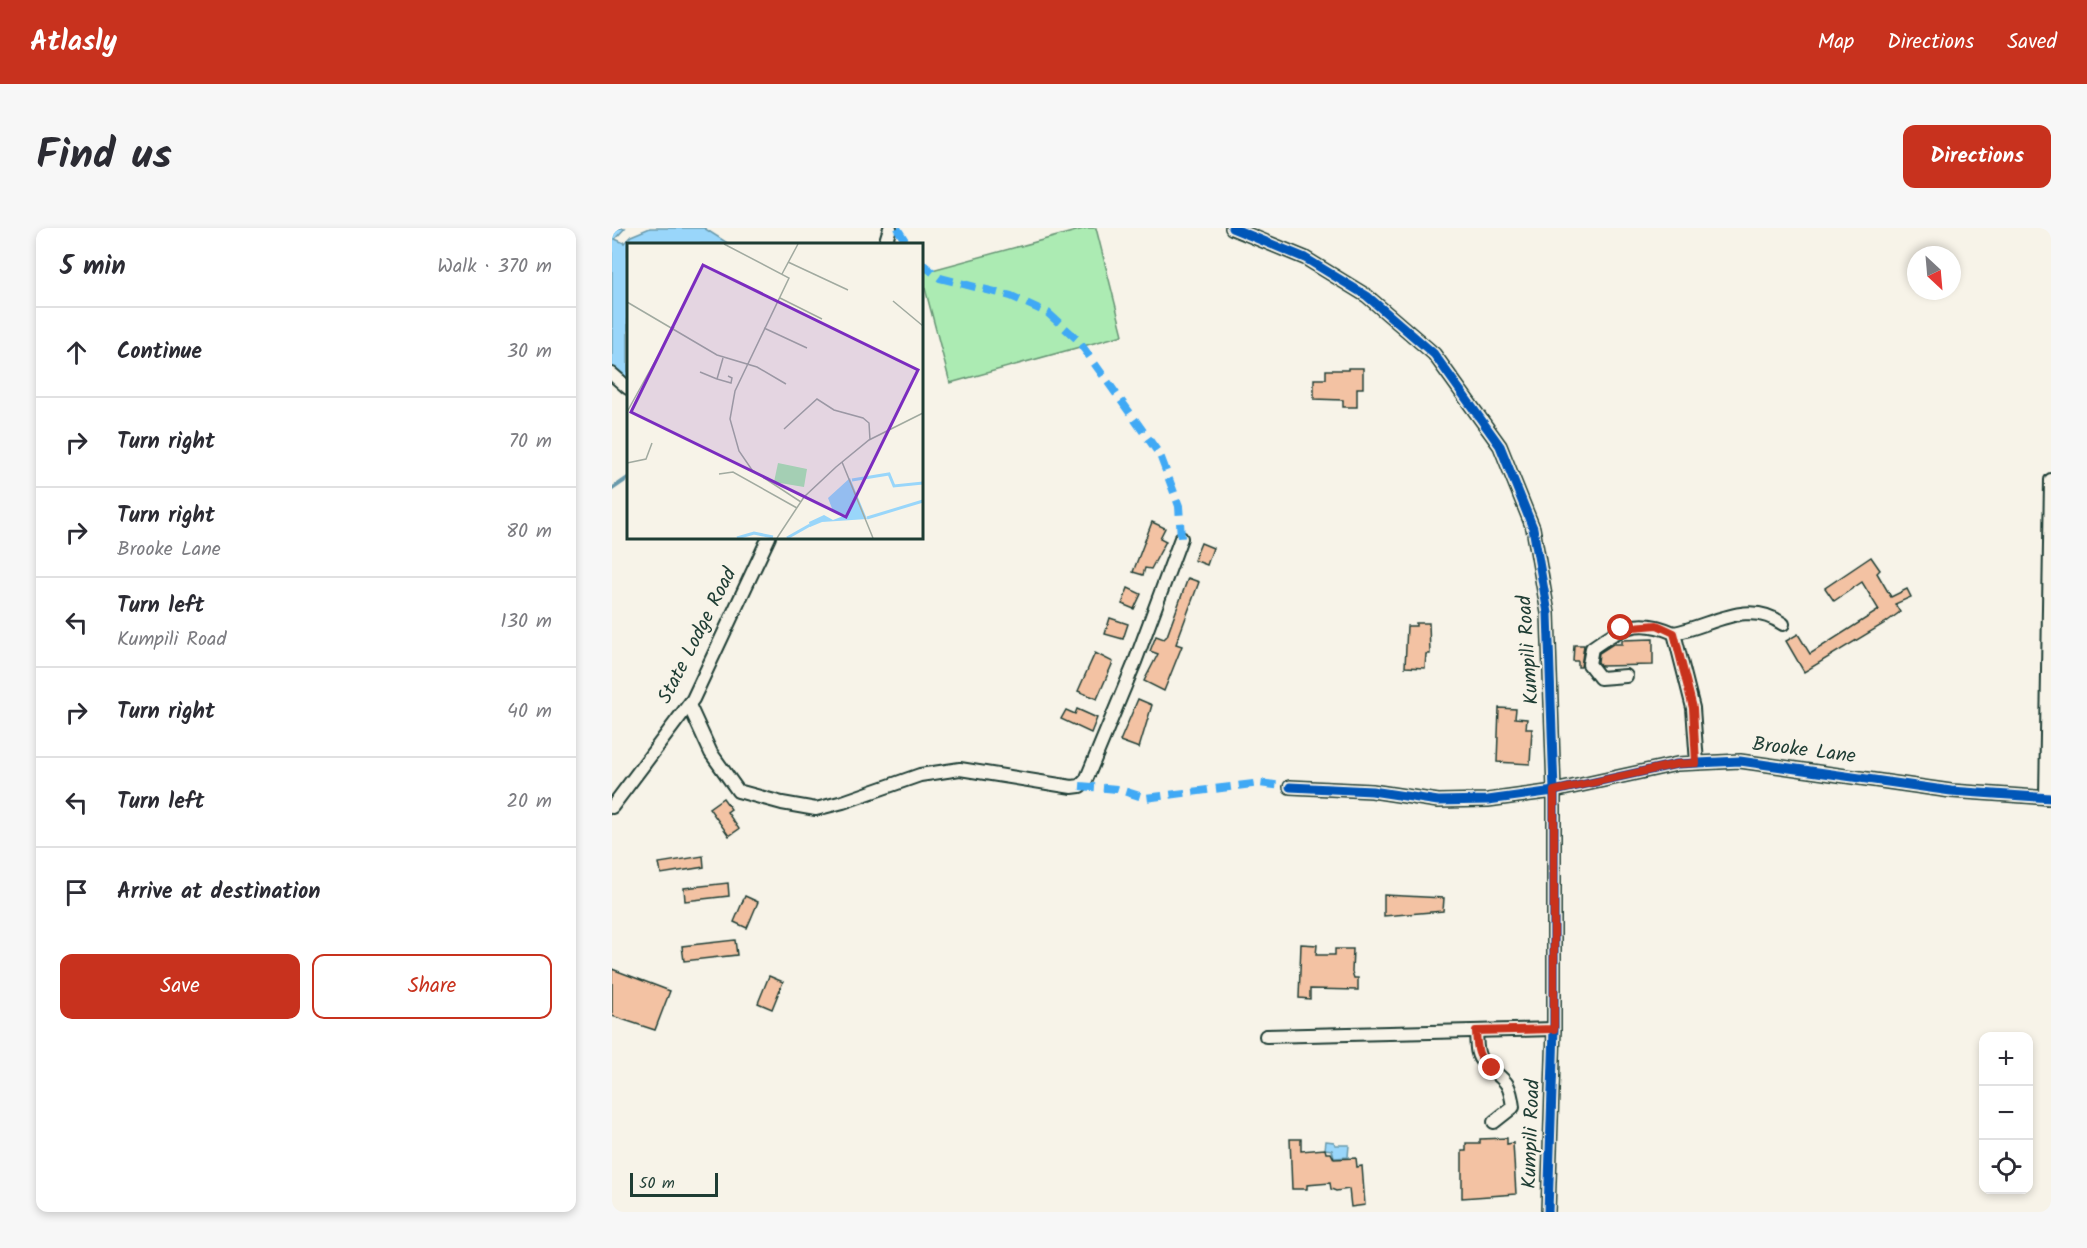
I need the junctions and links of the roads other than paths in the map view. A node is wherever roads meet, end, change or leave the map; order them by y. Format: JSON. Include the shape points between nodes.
{"nodes":[{"id":1,"x":890,"y":228,"type":"edge"},
{"id":2,"x":1232,"y":228,"type":"edge"},
{"id":3,"x":885,"y":243,"type":"edge"},
{"id":4,"x":612,"y":374,"type":"edge"},
{"id":5,"x":627,"y":387,"type":"edge"},
{"id":6,"x":2051,"y":480,"type":"edge"},
{"id":7,"x":769,"y":538,"type":"edge"},
{"id":8,"x":1181,"y":538,"type":"dead end"},
{"id":9,"x":1784,"y":624,"type":"dead end"},
{"id":10,"x":1674,"y":633,"type":"junction"},
{"id":11,"x":1626,"y":676,"type":"dead end"},
{"id":12,"x":688,"y":705,"type":"junction"},
{"id":13,"x":1696,"y":763,"type":"junction"},
{"id":14,"x":1290,"y":787,"type":"dead end"},
{"id":15,"x":1554,"y":791,"type":"junction"},
{"id":16,"x":2049,"y":798,"type":"edge"},
{"id":17,"x":612,"y":807,"type":"edge"},
{"id":18,"x":1554,"y":1029,"type":"junction"},
{"id":19,"x":1476,"y":1031,"type":"junction"},
{"id":20,"x":1266,"y":1036,"type":"dead end"},
{"id":21,"x":1494,"y":1122,"type":"dead end"},
{"id":22,"x":1548,"y":1212,"type":"edge"}],
"edges":[{"from":1,"to":3,"type":"street"},
{"from":2,"to":15,"type":"street","name":"Kumpili Road","via":[[1305,258],[1367,296],[1434,354],[1500,446],[1533,528],[1548,613]]},
{"from":4,"to":5,"type":"street"},
{"from":6,"to":16,"type":"street"},
{"from":7,"to":12,"type":"street","name":"State Lodge Road"},
{"from":8,"to":12,"type":"street","via":[[1136,662],[1080,786],[960,769],[920,775],[816,809],[782,803],[738,791],[711,753]]},
{"from":9,"to":10,"type":"street","via":[[1769,614],[1731,614],[1699,628]]},
{"from":10,"to":11,"type":"street","via":[[1657,625],[1621,628],[1592,648],[1589,664],[1600,678]]},
{"from":10,"to":13,"type":"street","via":[[1693,708]]},
{"from":12,"to":17,"type":"street","name":"State Lodge Road"},
{"from":13,"to":15,"type":"street","name":"Brooke Lane"},
{"from":13,"to":16,"type":"street","name":"Brooke Lane","via":[[1740,761],[1951,791]]},
{"from":14,"to":15,"type":"street","name":"Brooke Lane","via":[[1372,791],[1438,801],[1488,800]]},
{"from":15,"to":18,"type":"street","name":"Kumpili Road"},
{"from":18,"to":19,"type":"street"},
{"from":18,"to":22,"type":"street","name":"Kumpili Road"},
{"from":19,"to":20,"type":"street"},
{"from":19,"to":21,"type":"street","via":[[1482,1062],[1511,1089],[1514,1107]]}]}
